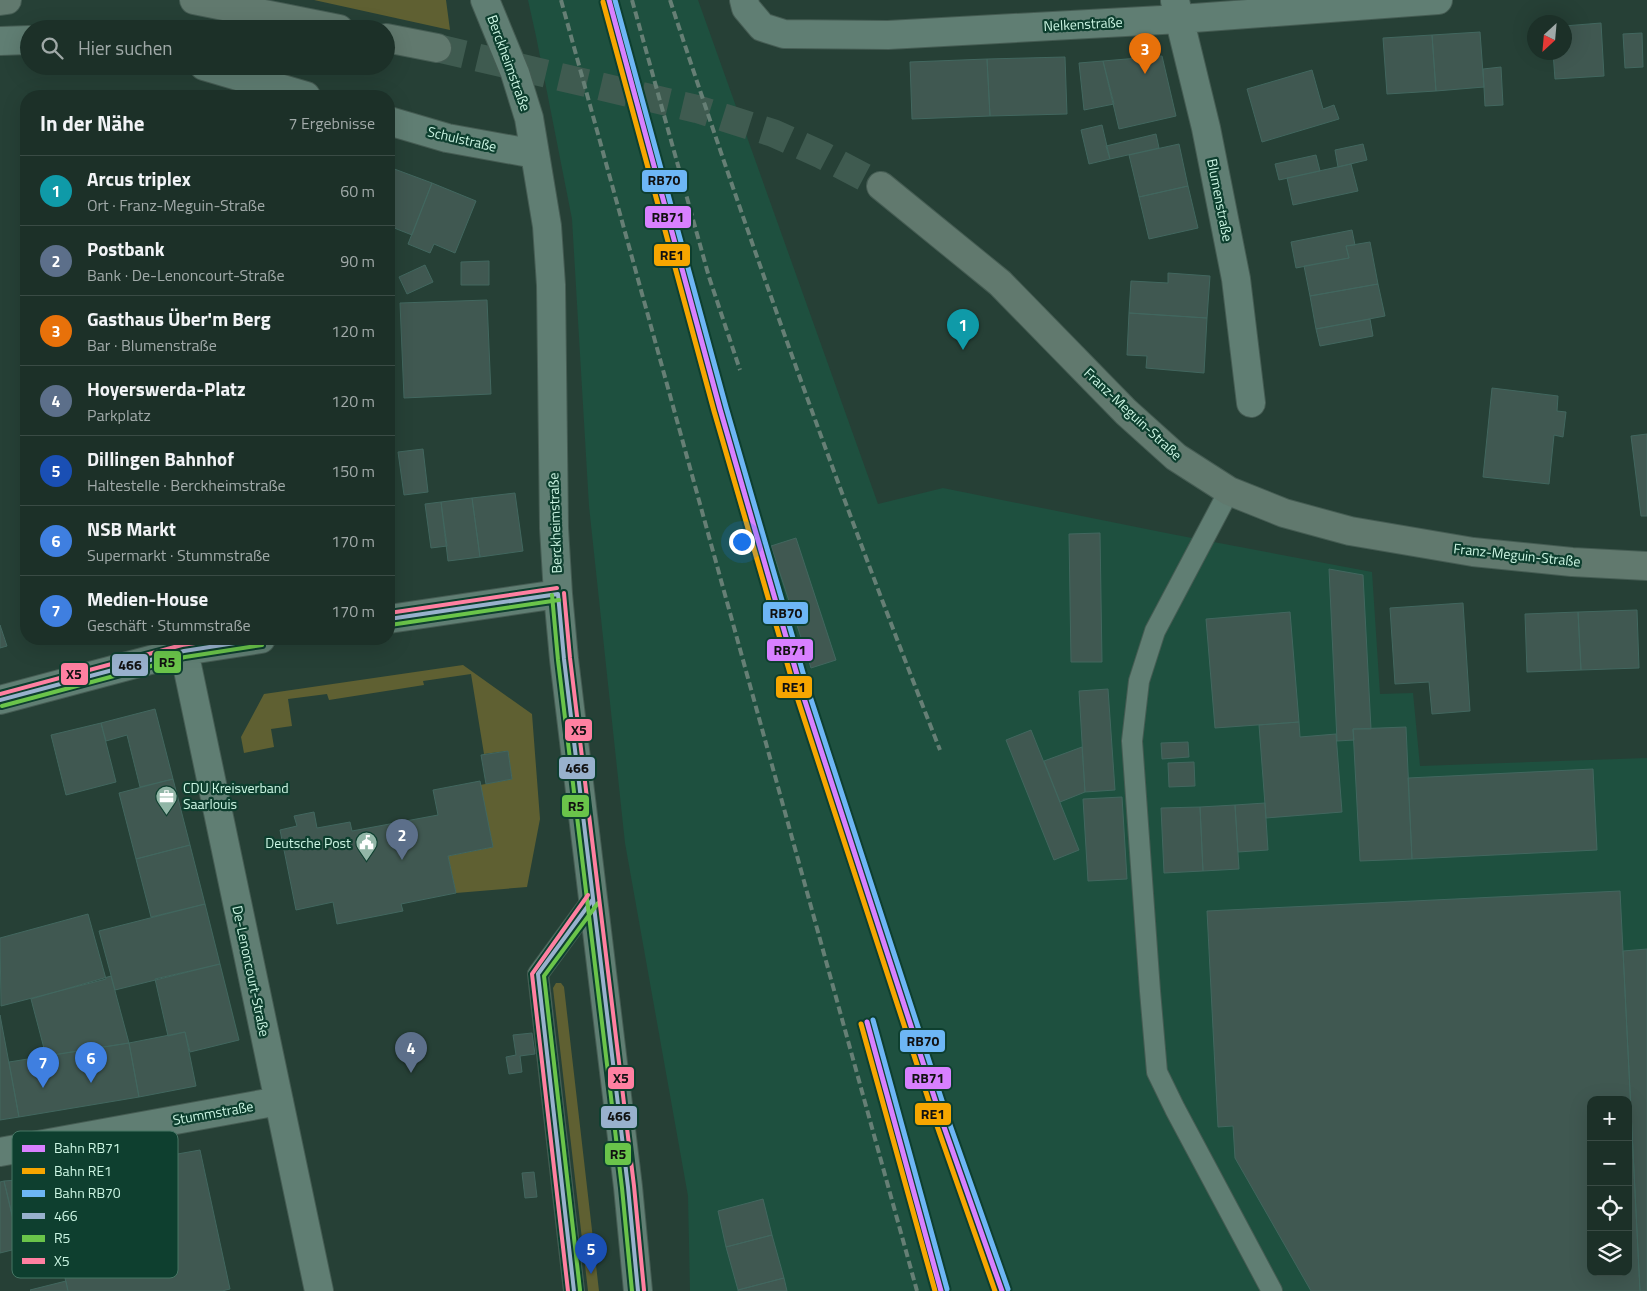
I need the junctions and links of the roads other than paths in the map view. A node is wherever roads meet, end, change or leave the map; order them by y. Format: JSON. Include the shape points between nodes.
{"nodes":[{"id":1,"x":7,"y":0,"type":"edge"},
{"id":2,"x":194,"y":0,"type":"edge"},
{"id":3,"x":485,"y":0,"type":"edge"},
{"id":4,"x":744,"y":0,"type":"edge"},
{"id":5,"x":1438,"y":0,"type":"edge"},
{"id":6,"x":0,"y":1,"type":"edge"},
{"id":7,"x":1177,"y":9,"type":"edge"},
{"id":8,"x":294,"y":20,"type":"edge"},
{"id":9,"x":0,"y":40,"type":"edge"},
{"id":10,"x":20,"y":40,"type":"edge"},
{"id":11,"x":395,"y":40,"type":"edge"},
{"id":12,"x":436,"y":48,"type":"tunnel mouth"},
{"id":13,"x":235,"y":75,"type":"edge"},
{"id":14,"x":286,"y":90,"type":"edge"},
{"id":15,"x":395,"y":123,"type":"edge"},
{"id":16,"x":535,"y":154,"type":"junction"},
{"id":17,"x":881,"y":186,"type":"tunnel mouth"},
{"id":18,"x":1251,"y":403,"type":"dead end"},
{"id":19,"x":1229,"y":491,"type":"junction"},
{"id":20,"x":1647,"y":566,"type":"edge"},
{"id":21,"x":558,"y":594,"type":"junction"},
{"id":22,"x":395,"y":618,"type":"edge"},
{"id":23,"x":219,"y":645,"type":"edge"},
{"id":24,"x":184,"y":650,"type":"junction"},
{"id":25,"x":0,"y":700,"type":"edge"},
{"id":26,"x":592,"y":899,"type":"junction"},
{"id":27,"x":278,"y":1101,"type":"junction"},
{"id":28,"x":114,"y":1131,"type":"edge"},
{"id":29,"x":319,"y":1291,"type":"edge"},
{"id":30,"x":574,"y":1291,"type":"edge"},
{"id":31,"x":638,"y":1291,"type":"edge"},
{"id":32,"x":1272,"y":1291,"type":"edge"}],
"edges":[{"from":1,"to":6,"type":"street"},
{"from":2,"to":8,"type":"street"},
{"from":3,"to":16,"type":"street","name":"Berckheimstraße","via":[[515,73],[529,118]]},
{"from":4,"to":7,"type":"street","name":"Nelkenstraße","via":[[746,8],[762,27],[784,34],[888,35]]},
{"from":5,"to":7,"type":"street","name":"Nelkenstraße"},
{"from":7,"to":18,"type":"street","name":"Blumenstraße","via":[[1206,128],[1236,279]]},
{"from":9,"to":10,"type":"street"},
{"from":11,"to":12,"type":"street"},
{"from":13,"to":14,"type":"street"},
{"from":15,"to":16,"type":"street","name":"Schulstraße","via":[[447,138]]},
{"from":16,"to":21,"type":"street","name":"Berckheimstraße","via":[[547,226],[551,285],[554,528]]},
{"from":17,"to":19,"type":"street","name":"Franz-Meguin-Straße","via":[[1000,283],[1126,412],[1176,457]]},
{"from":19,"to":20,"type":"street","name":"Franz-Meguin-Straße","via":[[1284,513],[1350,531],[1473,552]]},
{"from":19,"to":32,"type":"lane","via":[[1155,631],[1139,681],[1132,741],[1157,1072]]},
{"from":21,"to":22,"type":"street"},
{"from":21,"to":26,"type":"street","name":"Berckheimstraße"},
{"from":23,"to":24,"type":"street"},
{"from":24,"to":25,"type":"street"},
{"from":24,"to":27,"type":"street","name":"De-Lenoncourt-Straße"},
{"from":26,"to":30,"type":"lane","via":[[538,974]]},
{"from":26,"to":31,"type":"street","name":"Berckheimstraße"},
{"from":27,"to":28,"type":"street","name":"Stummstraße"},
{"from":27,"to":29,"type":"street","name":"De-Lenoncourt-Straße"}]}
